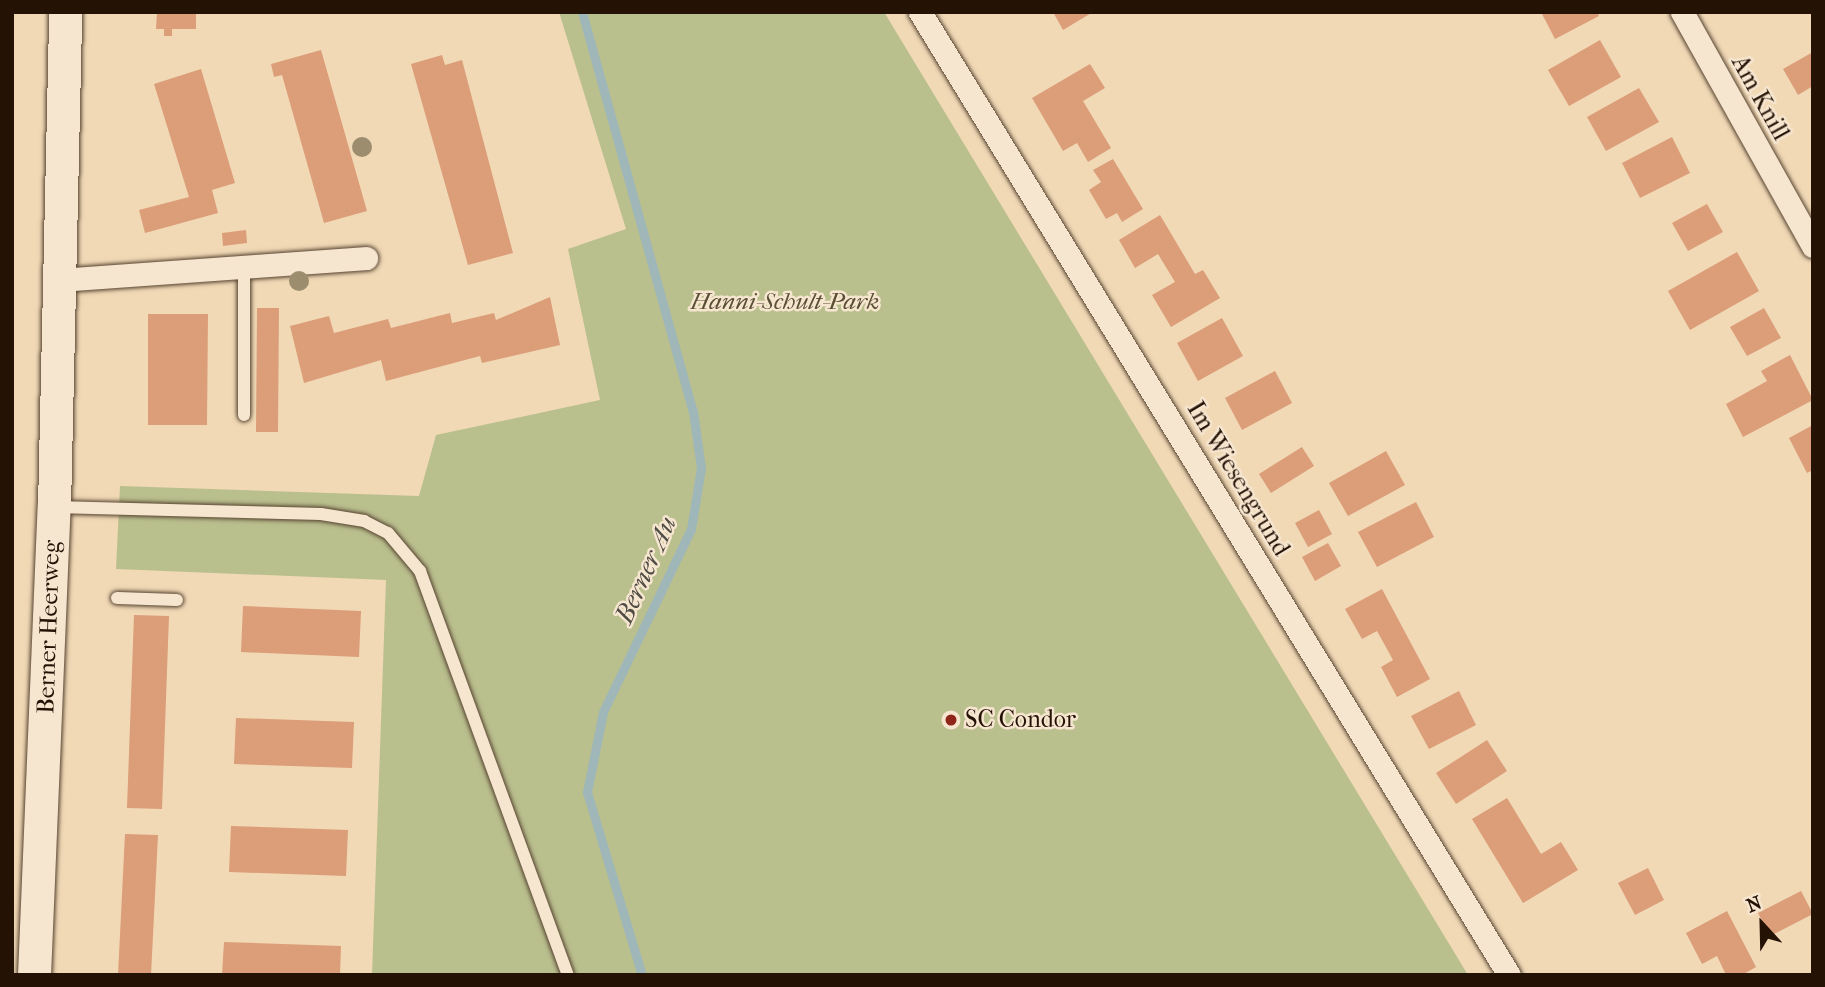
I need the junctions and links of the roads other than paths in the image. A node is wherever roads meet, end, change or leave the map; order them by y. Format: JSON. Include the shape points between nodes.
{"nodes":[{"id":1,"x":65,"y":12,"type":"edge"},
{"id":2,"x":920,"y":12,"type":"edge"},
{"id":3,"x":1682,"y":12,"type":"edge"},
{"id":4,"x":1813,"y":246,"type":"edge"},
{"id":5,"x":366,"y":258,"type":"dead end"},
{"id":6,"x":244,"y":266,"type":"junction"},
{"id":7,"x":60,"y":280,"type":"junction"},
{"id":8,"x":244,"y":415,"type":"dead end"},
{"id":9,"x":54,"y":507,"type":"junction"},
{"id":10,"x":117,"y":597,"type":"dead end"},
{"id":11,"x":177,"y":600,"type":"dead end"},
{"id":12,"x":34,"y":975,"type":"edge"},
{"id":13,"x":568,"y":975,"type":"edge"},
{"id":14,"x":1508,"y":975,"type":"edge"}],
"edges":[{"from":1,"to":7,"type":"main road","name":"Berner Heerweg"},
{"from":2,"to":14,"type":"street","name":"Im Wiesengrund"},
{"from":3,"to":4,"type":"street","name":"Am Knill"},
{"from":5,"to":6,"type":"street"},
{"from":6,"to":7,"type":"street"},
{"from":6,"to":8,"type":"lane"},
{"from":7,"to":9,"type":"main road","name":"Berner Heerweg"},
{"from":9,"to":12,"type":"main road","name":"Berner Heerweg"},
{"from":9,"to":13,"type":"lane","via":[[321,514],[365,521],[388,533],[420,571]]},
{"from":10,"to":11,"type":"lane"}]}
